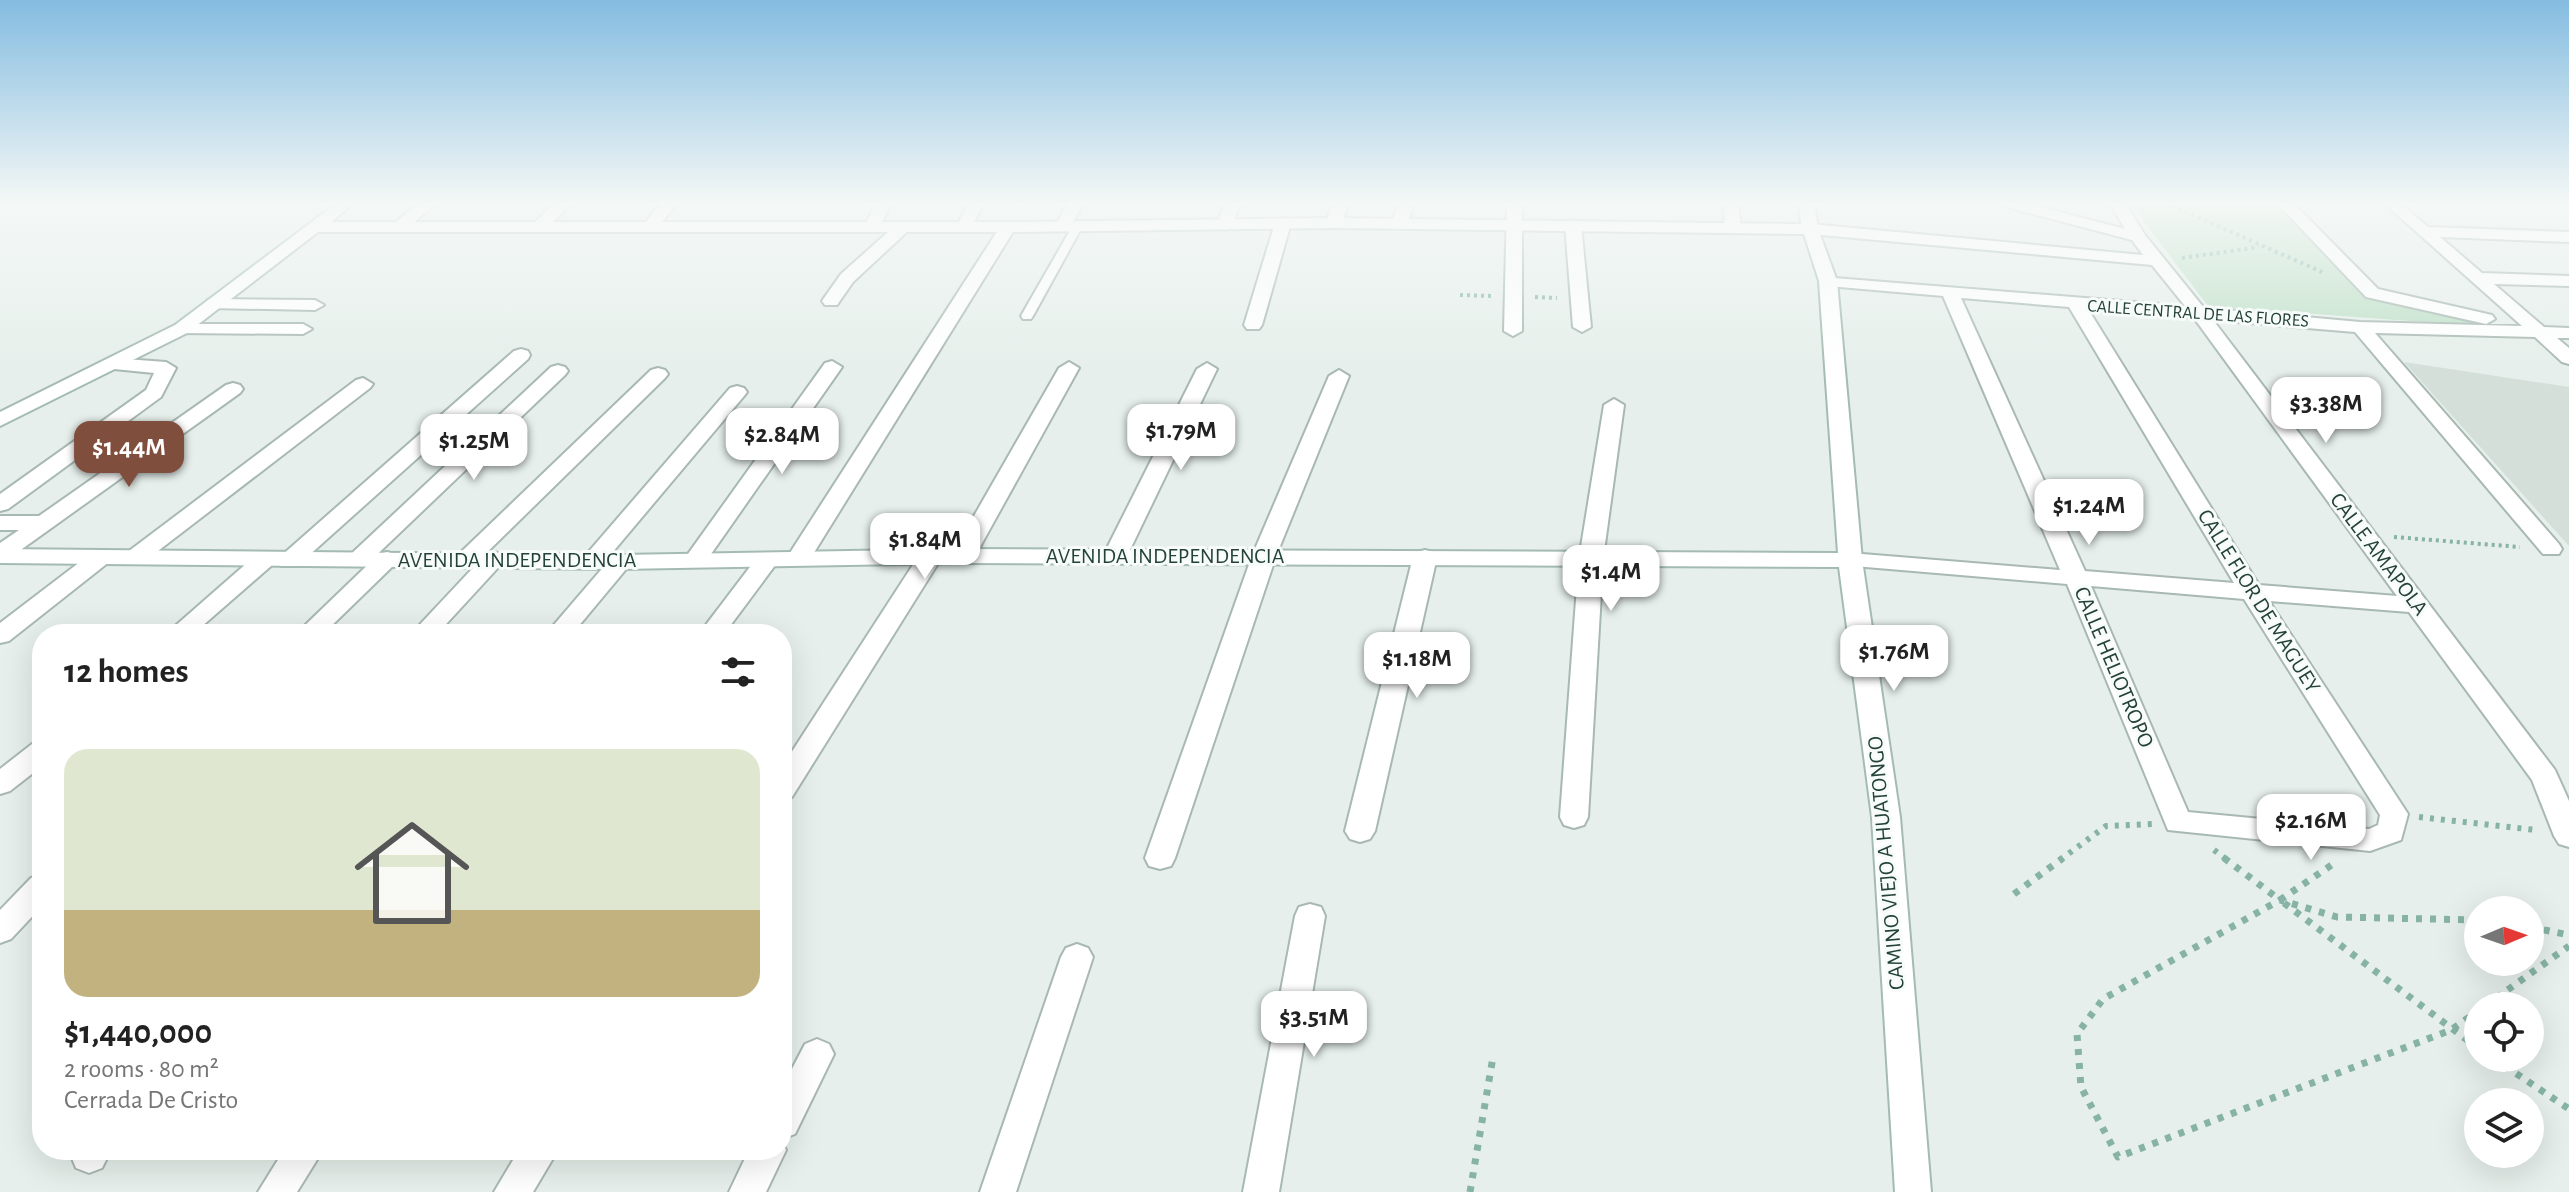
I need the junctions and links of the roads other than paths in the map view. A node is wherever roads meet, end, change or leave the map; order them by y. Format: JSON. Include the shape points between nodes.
{"nodes":[{"id":1,"x":274,"y":259,"type":"edge"},
{"id":2,"x":868,"y":259,"type":"edge"},
{"id":3,"x":988,"y":259,"type":"edge"},
{"id":4,"x":1055,"y":259,"type":"edge"},
{"id":5,"x":1273,"y":259,"type":"edge"},
{"id":6,"x":1512,"y":259,"type":"edge"},
{"id":7,"x":1576,"y":259,"type":"edge"},
{"id":8,"x":1820,"y":259,"type":"edge"},
{"id":9,"x":2133,"y":259,"type":"edge"},
{"id":10,"x":2157,"y":259,"type":"edge"},
{"id":11,"x":2339,"y":259,"type":"edge"},
{"id":12,"x":2455,"y":259,"type":"edge"},
{"id":13,"x":2159,"y":261,"type":"junction"},
{"id":14,"x":2477,"y":278,"type":"junction"},
{"id":15,"x":1828,"y":281,"type":"junction"},
{"id":16,"x":2569,"y":281,"type":"edge"},
{"id":17,"x":1950,"y":293,"type":"junction"},
{"id":18,"x":831,"y":301,"type":"dead end"},
{"id":19,"x":214,"y":304,"type":"junction"},
{"id":20,"x":2076,"y":304,"type":"junction"},
{"id":21,"x":315,"y":305,"type":"dead end"},
{"id":22,"x":2199,"y":313,"type":"junction"},
{"id":23,"x":1027,"y":316,"type":"dead end"},
{"id":24,"x":1253,"y":325,"type":"dead end"},
{"id":25,"x":1582,"y":327,"type":"dead end"},
{"id":26,"x":2360,"y":327,"type":"junction"},
{"id":27,"x":181,"y":329,"type":"junction"},
{"id":28,"x":303,"y":329,"type":"dead end"},
{"id":29,"x":1513,"y":331,"type":"dead end"},
{"id":30,"x":2569,"y":333,"type":"edge"},
{"id":31,"x":2542,"y":335,"type":"junction"},
{"id":32,"x":2569,"y":344,"type":"edge"},
{"id":33,"x":521,"y":355,"type":"dead end"},
{"id":34,"x":2569,"y":358,"type":"edge"},
{"id":35,"x":111,"y":364,"type":"junction"},
{"id":36,"x":832,"y":367,"type":"dead end"},
{"id":37,"x":1069,"y":368,"type":"dead end"},
{"id":38,"x":1207,"y":369,"type":"dead end"},
{"id":39,"x":558,"y":371,"type":"dead end"},
{"id":40,"x":658,"y":374,"type":"dead end"},
{"id":41,"x":1339,"y":376,"type":"dead end"},
{"id":42,"x":363,"y":384,"type":"dead end"},
{"id":43,"x":233,"y":389,"type":"dead end"},
{"id":44,"x":737,"y":392,"type":"dead end"},
{"id":45,"x":1614,"y":405,"type":"dead end"},
{"id":46,"x":0,"y":420,"type":"edge"},
{"id":47,"x":0,"y":504,"type":"edge"},
{"id":48,"x":0,"y":523,"type":"edge"},
{"id":49,"x":43,"y":523,"type":"junction"},
{"id":50,"x":2551,"y":549,"type":"road end"},
{"id":51,"x":0,"y":555,"type":"edge"},
{"id":52,"x":963,"y":556,"type":"junction"},
{"id":53,"x":1115,"y":556,"type":"junction"},
{"id":54,"x":1264,"y":556,"type":"junction"},
{"id":55,"x":101,"y":557,"type":"junction"},
{"id":56,"x":930,"y":557,"type":"junction"},
{"id":57,"x":1425,"y":557,"type":"junction"},
{"id":58,"x":133,"y":559,"type":"junction"},
{"id":59,"x":387,"y":559,"type":"junction"},
{"id":60,"x":467,"y":559,"type":"junction"},
{"id":61,"x":494,"y":559,"type":"junction"},
{"id":62,"x":696,"y":559,"type":"junction"},
{"id":63,"x":798,"y":559,"type":"junction"},
{"id":64,"x":1591,"y":559,"type":"junction"},
{"id":65,"x":358,"y":560,"type":"junction"},
{"id":66,"x":767,"y":560,"type":"junction"},
{"id":67,"x":1850,"y":560,"type":"junction"},
{"id":68,"x":263,"y":561,"type":"junction"},
{"id":69,"x":289,"y":561,"type":"junction"},
{"id":70,"x":593,"y":561,"type":"junction"},
{"id":71,"x":620,"y":562,"type":"junction"},
{"id":72,"x":2075,"y":576,"type":"junction"},
{"id":73,"x":2252,"y":593,"type":"junction"},
{"id":74,"x":2416,"y":605,"type":"junction"},
{"id":75,"x":190,"y":624,"type":"edge"},
{"id":76,"x":319,"y":624,"type":"edge"},
{"id":77,"x":432,"y":624,"type":"edge"},
{"id":78,"x":567,"y":624,"type":"edge"},
{"id":79,"x":719,"y":624,"type":"edge"},
{"id":80,"x":0,"y":635,"type":"edge"},
{"id":81,"x":32,"y":759,"type":"edge"},
{"id":82,"x":792,"y":774,"type":"edge"},
{"id":83,"x":0,"y":784,"type":"edge"},
{"id":84,"x":1574,"y":817,"type":"dead end"},
{"id":85,"x":1360,"y":831,"type":"dead end"},
{"id":86,"x":2568,"y":835,"type":"edge"},
{"id":87,"x":2370,"y":840,"type":"joint"},
{"id":88,"x":1160,"y":858,"type":"dead end"},
{"id":89,"x":32,"y":896,"type":"edge"},
{"id":90,"x":1310,"y":916,"type":"dead end"},
{"id":91,"x":0,"y":930,"type":"edge"},
{"id":92,"x":1077,"y":957,"type":"dead end"},
{"id":93,"x":817,"y":1054,"type":"dead end"},
{"id":94,"x":792,"y":1103,"type":"edge"},
{"id":95,"x":298,"y":1160,"type":"edge"},
{"id":96,"x":533,"y":1160,"type":"edge"},
{"id":97,"x":763,"y":1160,"type":"edge"},
{"id":98,"x":276,"y":1192,"type":"edge"},
{"id":99,"x":512,"y":1192,"type":"edge"},
{"id":100,"x":747,"y":1192,"type":"edge"},
{"id":101,"x":998,"y":1192,"type":"edge"},
{"id":102,"x":1261,"y":1192,"type":"edge"},
{"id":103,"x":1913,"y":1192,"type":"edge"}],
"edges":[{"from":1,"to":19,"type":"street"},
{"from":2,"to":18,"type":"street"},
{"from":3,"to":63,"type":"street"},
{"from":4,"to":23,"type":"lane"},
{"from":5,"to":24,"type":"street"},
{"from":6,"to":29,"type":"street"},
{"from":7,"to":25,"type":"street"},
{"from":8,"to":15,"type":"street","name":"CAMINO VIEJO A HUATONGO"},
{"from":9,"to":13,"type":"street"},
{"from":10,"to":13,"type":"street","name":"CALLE AMAPOLA"},
{"from":11,"to":31,"type":"street","via":[[2372,293]]},
{"from":12,"to":14,"type":"street"},
{"from":13,"to":22,"type":"street","name":"CALLE AMAPOLA"},
{"from":14,"to":16,"type":"street"},
{"from":14,"to":31,"type":"street"},
{"from":15,"to":17,"type":"street","name":"CALLE CENTRAL DE LAS FLORES"},
{"from":15,"to":67,"type":"street","name":"CAMINO VIEJO A HUATONGO"},
{"from":17,"to":20,"type":"street","name":"CALLE CENTRAL DE LAS FLORES"},
{"from":17,"to":72,"type":"street","name":"CALLE HELIOTROPO"},
{"from":19,"to":21,"type":"street"},
{"from":19,"to":27,"type":"street"},
{"from":20,"to":22,"type":"street","name":"CALLE CENTRAL DE LAS FLORES"},
{"from":20,"to":73,"type":"street","name":"CALLE FLOR DE MAGUEY"},
{"from":22,"to":26,"type":"street","name":"CALLE CENTRAL DE LAS FLORES"},
{"from":22,"to":74,"type":"street","name":"CALLE AMAPOLA"},
{"from":26,"to":31,"type":"street","name":"CALLE CENTRAL DE LAS FLORES"},
{"from":26,"to":50,"type":"street"},
{"from":27,"to":28,"type":"street"},
{"from":27,"to":35,"type":"street"},
{"from":30,"to":31,"type":"street","name":"CALLE CENTRAL DE LAS FLORES"},
{"from":31,"to":32,"type":"street"},
{"from":31,"to":34,"type":"street"},
{"from":33,"to":69,"type":"street"},
{"from":35,"to":46,"type":"street"},
{"from":35,"to":47,"type":"street","via":[[166,368],[154,393]]},
{"from":36,"to":62,"type":"street"},
{"from":37,"to":52,"type":"street"},
{"from":38,"to":53,"type":"street"},
{"from":39,"to":65,"type":"street"},
{"from":40,"to":60,"type":"street"},
{"from":41,"to":54,"type":"street"},
{"from":42,"to":58,"type":"street"},
{"from":43,"to":49,"type":"street"},
{"from":44,"to":70,"type":"street"},
{"from":45,"to":64,"type":"street"},
{"from":48,"to":49,"type":"street"},
{"from":49,"to":51,"type":"street"},
{"from":51,"to":55,"type":"street","name":"AVENIDA INDEPENDENCIA"},
{"from":52,"to":53,"type":"street","name":"AVENIDA INDEPENDENCIA"},
{"from":52,"to":56,"type":"street","name":"AVENIDA INDEPENDENCIA"},
{"from":53,"to":54,"type":"street","name":"AVENIDA INDEPENDENCIA"},
{"from":54,"to":57,"type":"street","name":"AVENIDA INDEPENDENCIA"},
{"from":54,"to":88,"type":"street"},
{"from":55,"to":58,"type":"street","name":"AVENIDA INDEPENDENCIA"},
{"from":55,"to":80,"type":"street"},
{"from":56,"to":63,"type":"street","name":"AVENIDA INDEPENDENCIA"},
{"from":56,"to":82,"type":"street"},
{"from":57,"to":64,"type":"street","name":"AVENIDA INDEPENDENCIA"},
{"from":57,"to":85,"type":"street"},
{"from":58,"to":68,"type":"street","name":"AVENIDA INDEPENDENCIA"},
{"from":59,"to":60,"type":"street","name":"AVENIDA INDEPENDENCIA"},
{"from":59,"to":65,"type":"street","name":"AVENIDA INDEPENDENCIA"},
{"from":59,"to":76,"type":"street"},
{"from":60,"to":61,"type":"street","name":"AVENIDA INDEPENDENCIA"},
{"from":61,"to":70,"type":"street","name":"AVENIDA INDEPENDENCIA"},
{"from":61,"to":77,"type":"street"},
{"from":62,"to":66,"type":"street","name":"AVENIDA INDEPENDENCIA"},
{"from":62,"to":71,"type":"street","name":"AVENIDA INDEPENDENCIA"},
{"from":63,"to":66,"type":"street","name":"AVENIDA INDEPENDENCIA"},
{"from":64,"to":67,"type":"street","name":"AVENIDA INDEPENDENCIA"},
{"from":64,"to":84,"type":"street"},
{"from":65,"to":69,"type":"street","name":"AVENIDA INDEPENDENCIA"},
{"from":66,"to":79,"type":"street"},
{"from":67,"to":72,"type":"street","name":"AVENIDA INDEPENDENCIA"},
{"from":67,"to":103,"type":"street","name":"CAMINO VIEJO A HUATONGO","via":[[1886,817]]},
{"from":68,"to":69,"type":"street","name":"AVENIDA INDEPENDENCIA"},
{"from":68,"to":75,"type":"street"},
{"from":70,"to":71,"type":"street","name":"AVENIDA INDEPENDENCIA"},
{"from":71,"to":78,"type":"street"},
{"from":72,"to":73,"type":"street","name":"AVENIDA INDEPENDENCIA"},
{"from":72,"to":87,"type":"street","name":"CALLE HELIOTROPO","via":[[2178,822]]},
{"from":73,"to":74,"type":"street","name":"AVENIDA INDEPENDENCIA"},
{"from":73,"to":87,"type":"street","name":"CALLE FLOR DE MAGUEY","via":[[2394,814],[2391,832]]},
{"from":74,"to":86,"type":"street","name":"CALLE AMAPOLA","via":[[2545,777]]},
{"from":81,"to":83,"type":"street"},
{"from":89,"to":91,"type":"street"},
{"from":90,"to":102,"type":"street"},
{"from":92,"to":101,"type":"street"},
{"from":93,"to":94,"type":"street"},
{"from":95,"to":98,"type":"street"},
{"from":96,"to":99,"type":"street"},
{"from":97,"to":100,"type":"street"}]}
